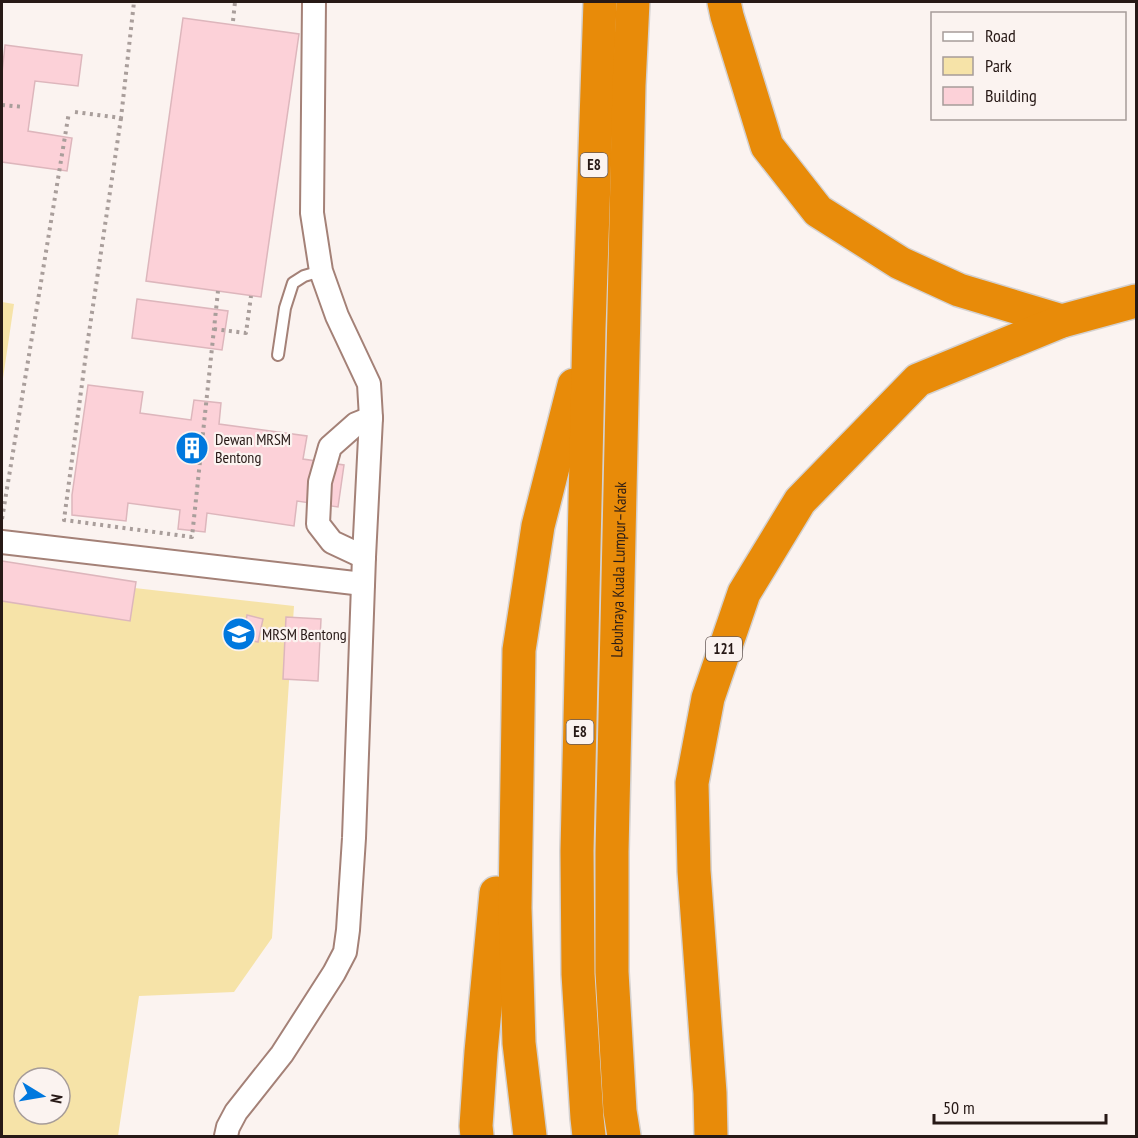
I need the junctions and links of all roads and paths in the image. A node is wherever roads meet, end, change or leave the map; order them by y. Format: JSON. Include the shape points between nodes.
{"nodes":[{"id":1,"x":134,"y":2,"type":"edge"},
{"id":2,"x":235,"y":2,"type":"edge"},
{"id":3,"x":314,"y":2,"type":"edge"},
{"id":4,"x":600,"y":2,"type":"edge"},
{"id":5,"x":633,"y":2,"type":"edge"},
{"id":6,"x":724,"y":2,"type":"edge"},
{"id":7,"x":233,"y":21,"type":"dead end"},
{"id":8,"x":2,"y":105,"type":"edge"},
{"id":9,"x":24,"y":107,"type":"dead end"},
{"id":10,"x":69,"y":112,"type":"dead end"},
{"id":11,"x":75,"y":112,"type":"dead end"},
{"id":12,"x":121,"y":118,"type":"junction"},
{"id":13,"x":321,"y":271,"type":"junction"},
{"id":14,"x":218,"y":291,"type":"dead end"},
{"id":15,"x":251,"y":296,"type":"dead end"},
{"id":16,"x":1137,"y":301,"type":"edge"},
{"id":17,"x":1062,"y":321,"type":"junction"},
{"id":18,"x":589,"y":328,"type":"junction"},
{"id":19,"x":214,"y":330,"type":"junction"},
{"id":20,"x":278,"y":355,"type":"dead end"},
{"id":21,"x":371,"y":417,"type":"junction"},
{"id":22,"x":2,"y":524,"type":"edge"},
{"id":23,"x":2,"y":542,"type":"edge"},
{"id":24,"x":364,"y":557,"type":"junction"},
{"id":25,"x":363,"y":584,"type":"junction"},
{"id":26,"x":519,"y":650,"type":"junction"},
{"id":27,"x":226,"y":1137,"type":"edge"},
{"id":28,"x":477,"y":1137,"type":"edge"},
{"id":29,"x":530,"y":1137,"type":"edge"},
{"id":30,"x":589,"y":1137,"type":"edge"},
{"id":31,"x":624,"y":1137,"type":"edge"},
{"id":32,"x":711,"y":1137,"type":"edge"}],
"edges":[{"from":1,"to":12,"type":"path"},
{"from":2,"to":7,"type":"path"},
{"from":3,"to":13,"type":"street","via":[[312,213]]},
{"from":4,"to":18,"type":"highway","number":"E8"},
{"from":5,"to":31,"type":"highway","name":"Lebuhraya Kuala Lumpur–Karak","number":"E8","via":[[612,852],[612,972]]},
{"from":6,"to":17,"type":"highway","via":[[767,146],[818,211],[900,262],[959,290]]},
{"from":8,"to":9,"type":"path"},
{"from":10,"to":22,"type":"path"},
{"from":11,"to":12,"type":"path"},
{"from":12,"to":19,"type":"path","via":[[64,520],[192,537]]},
{"from":13,"to":20,"type":"lane","via":[[293,283]]},
{"from":13,"to":21,"type":"street","via":[[369,384]]},
{"from":14,"to":19,"type":"path"},
{"from":15,"to":19,"type":"path","via":[[246,333]]},
{"from":16,"to":17,"type":"highway","number":"121"},
{"from":17,"to":32,"type":"highway","number":"121","via":[[918,380],[800,501],[744,592],[708,698],[692,783]]},
{"from":18,"to":26,"type":"highway","via":[[538,526]]},
{"from":18,"to":30,"type":"highway","number":"E8","via":[[577,862],[578,974]]},
{"from":21,"to":24,"type":"street"},
{"from":21,"to":24,"type":"street","via":[[356,424],[330,447],[320,482],[318,524],[332,542]]},
{"from":23,"to":25,"type":"street"},
{"from":24,"to":25,"type":"street"},
{"from":25,"to":27,"type":"street","via":[[354,838],[345,952],[282,1054],[236,1112]]},
{"from":26,"to":28,"type":"highway","via":[[507,712]]},
{"from":26,"to":29,"type":"highway","via":[[514,908],[519,1043]]}]}
